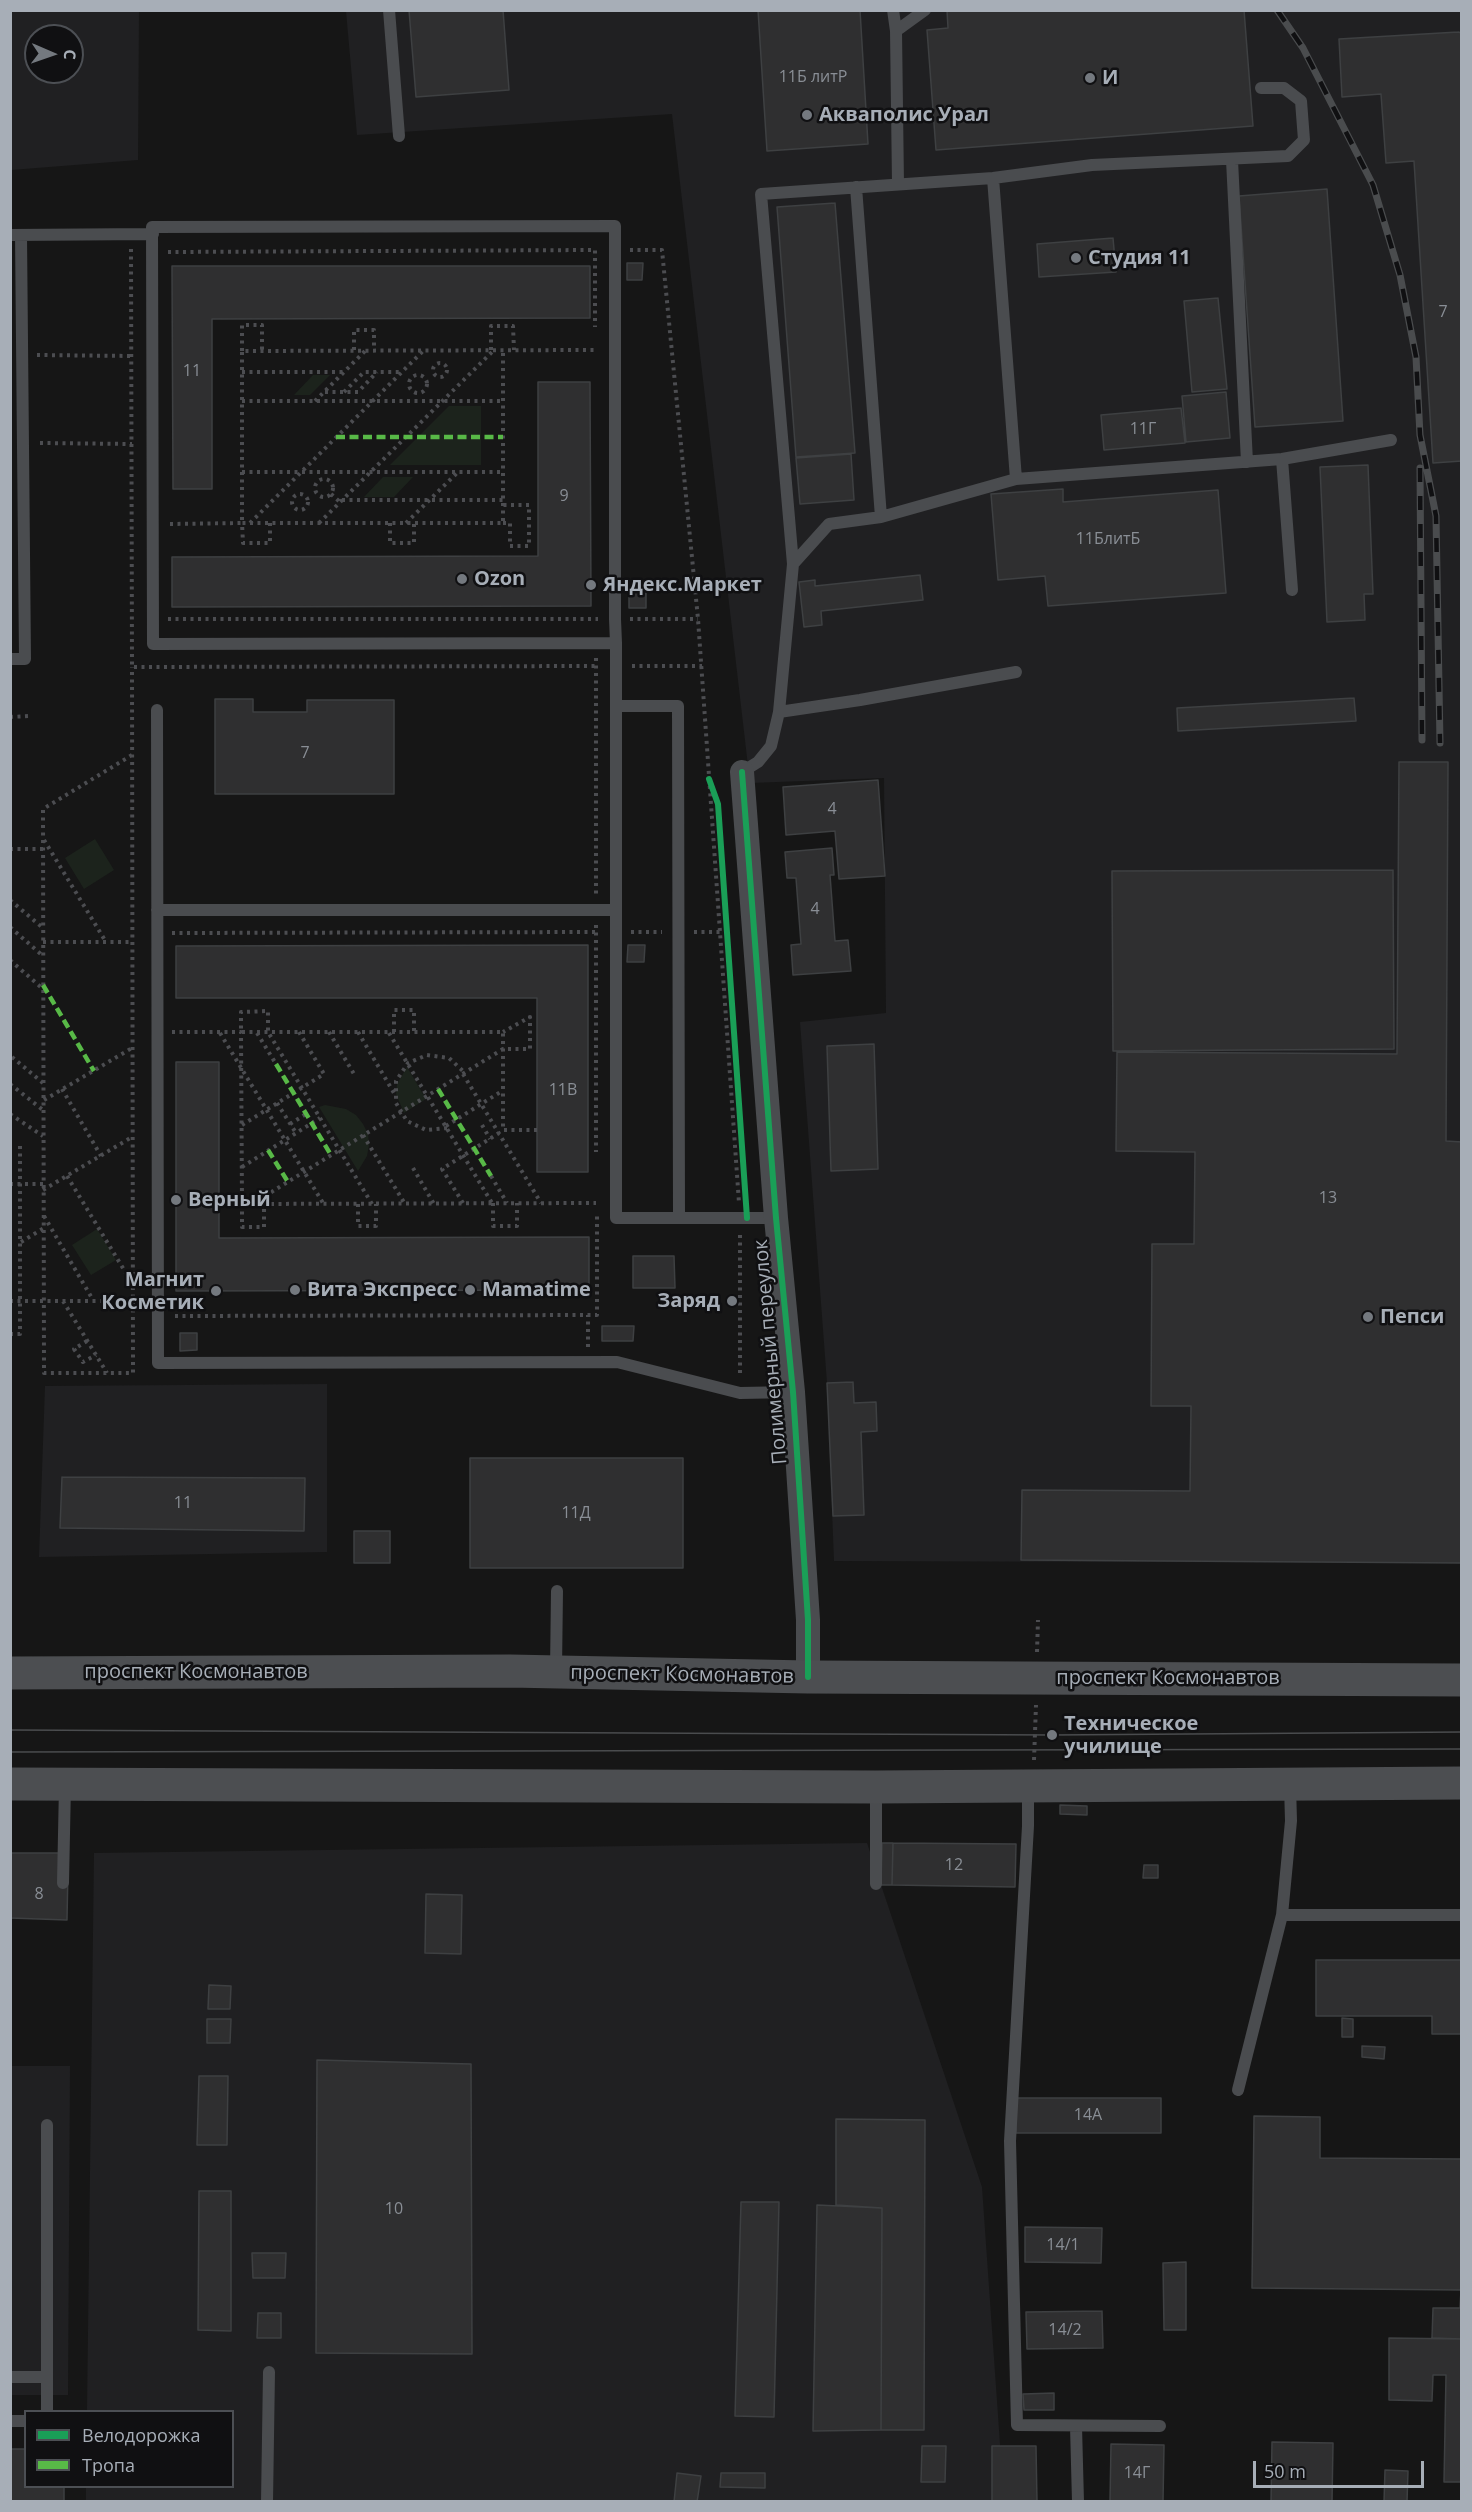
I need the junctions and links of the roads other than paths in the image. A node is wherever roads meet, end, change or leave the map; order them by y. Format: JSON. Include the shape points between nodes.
{"nodes":[{"id":1,"x":389,"y":10,"type":"edge"},
{"id":2,"x":893,"y":10,"type":"edge"},
{"id":3,"x":925,"y":10,"type":"edge"},
{"id":4,"x":896,"y":31,"type":"junction"},
{"id":5,"x":1262,"y":88,"type":"dead end"},
{"id":6,"x":399,"y":136,"type":"dead end"},
{"id":7,"x":1232,"y":160,"type":"junction"},
{"id":8,"x":993,"y":178,"type":"junction"},
{"id":9,"x":897,"y":184,"type":"junction"},
{"id":10,"x":856,"y":187,"type":"junction"},
{"id":11,"x":153,"y":234,"type":"junction"},
{"id":12,"x":16,"y":235,"type":"edge"},
{"id":13,"x":1391,"y":440,"type":"dead end"},
{"id":14,"x":1282,"y":459,"type":"junction"},
{"id":15,"x":1247,"y":462,"type":"junction"},
{"id":16,"x":1016,"y":479,"type":"junction"},
{"id":17,"x":880,"y":517,"type":"junction"},
{"id":18,"x":793,"y":564,"type":"junction"},
{"id":19,"x":1292,"y":590,"type":"dead end"},
{"id":20,"x":616,"y":643,"type":"junction"},
{"id":21,"x":10,"y":659,"type":"edge"},
{"id":22,"x":1016,"y":672,"type":"dead end"},
{"id":23,"x":616,"y":706,"type":"junction"},
{"id":24,"x":157,"y":710,"type":"dead end"},
{"id":25,"x":779,"y":712,"type":"junction"},
{"id":26,"x":742,"y":772,"type":"joint"},
{"id":27,"x":157,"y":910,"type":"junction"},
{"id":28,"x":616,"y":910,"type":"junction"},
{"id":29,"x":679,"y":1218,"type":"junction"},
{"id":30,"x":776,"y":1218,"type":"junction"},
{"id":31,"x":793,"y":1392,"type":"junction"},
{"id":32,"x":557,"y":1591,"type":"dead end"},
{"id":33,"x":556,"y":1672,"type":"junction"},
{"id":34,"x":10,"y":1673,"type":"edge"},
{"id":35,"x":808,"y":1677,"type":"junction"},
{"id":36,"x":1461,"y":1680,"type":"edge"},
{"id":37,"x":1461,"y":1782,"type":"edge"},
{"id":38,"x":10,"y":1784,"type":"edge"},
{"id":39,"x":65,"y":1784,"type":"junction"},
{"id":40,"x":1290,"y":1784,"type":"junction"},
{"id":41,"x":876,"y":1786,"type":"junction"},
{"id":42,"x":1031,"y":1786,"type":"junction"},
{"id":43,"x":63,"y":1883,"type":"dead end"},
{"id":44,"x":876,"y":1884,"type":"dead end"},
{"id":45,"x":1282,"y":1915,"type":"junction"},
{"id":46,"x":1461,"y":1915,"type":"edge"},
{"id":47,"x":1238,"y":2090,"type":"dead end"},
{"id":48,"x":47,"y":2126,"type":"dead end"},
{"id":49,"x":269,"y":2372,"type":"dead end"},
{"id":50,"x":10,"y":2377,"type":"edge"},
{"id":51,"x":47,"y":2377,"type":"junction"},
{"id":52,"x":47,"y":2410,"type":"edge"},
{"id":53,"x":1076,"y":2426,"type":"junction"},
{"id":54,"x":1160,"y":2426,"type":"dead end"},
{"id":55,"x":267,"y":2502,"type":"edge"},
{"id":56,"x":1078,"y":2502,"type":"edge"}],
"edges":[{"from":1,"to":6,"type":"lane"},
{"from":2,"to":4,"type":"lane"},
{"from":3,"to":4,"type":"lane"},
{"from":4,"to":9,"type":"lane"},
{"from":5,"to":7,"type":"lane","via":[[1284,88],[1301,101],[1304,140],[1288,156]]},
{"from":7,"to":8,"type":"lane","via":[[1092,165]]},
{"from":7,"to":15,"type":"lane"},
{"from":8,"to":9,"type":"lane"},
{"from":8,"to":16,"type":"lane"},
{"from":9,"to":10,"type":"lane"},
{"from":10,"to":17,"type":"lane"},
{"from":10,"to":18,"type":"lane","via":[[761,194]]},
{"from":11,"to":12,"type":"lane"},
{"from":11,"to":20,"type":"lane","via":[[153,644]]},
{"from":11,"to":20,"type":"lane","via":[[152,227],[615,226]]},
{"from":12,"to":21,"type":"lane","via":[[26,659]]},
{"from":13,"to":14,"type":"lane"},
{"from":14,"to":15,"type":"lane"},
{"from":14,"to":19,"type":"lane"},
{"from":15,"to":16,"type":"lane"},
{"from":16,"to":17,"type":"lane"},
{"from":17,"to":18,"type":"lane","via":[[829,524]]},
{"from":18,"to":25,"type":"lane"},
{"from":20,"to":23,"type":"lane"},
{"from":22,"to":25,"type":"lane"},
{"from":23,"to":28,"type":"lane"},
{"from":23,"to":29,"type":"lane","via":[[678,706]]},
{"from":24,"to":27,"type":"lane"},
{"from":25,"to":26,"type":"lane","via":[[771,747]]},
{"from":26,"to":30,"type":"street","name":"Полимерный переулок"},
{"from":27,"to":28,"type":"lane"},
{"from":27,"to":31,"type":"lane","via":[[158,1363],[617,1362],[740,1393]]},
{"from":28,"to":29,"type":"lane","via":[[616,1218]]},
{"from":29,"to":30,"type":"lane"},
{"from":30,"to":31,"type":"street","name":"Полимерный переулок"},
{"from":31,"to":35,"type":"street","name":"Полимерный переулок"},
{"from":32,"to":33,"type":"lane"},
{"from":33,"to":34,"type":"main road","name":"проспект Космонавтов"},
{"from":33,"to":35,"type":"main road","name":"проспект Космонавтов"},
{"from":35,"to":36,"type":"main road","name":"проспект Космонавтов"},
{"from":37,"to":40,"type":"main road"},
{"from":38,"to":39,"type":"main road"},
{"from":39,"to":41,"type":"main road"},
{"from":39,"to":43,"type":"lane"},
{"from":40,"to":42,"type":"main road"},
{"from":40,"to":45,"type":"lane","via":[[1291,1821]]},
{"from":41,"to":42,"type":"main road"},
{"from":41,"to":44,"type":"lane"},
{"from":42,"to":53,"type":"lane","via":[[1010,2141],[1017,2425]]},
{"from":45,"to":46,"type":"lane"},
{"from":45,"to":47,"type":"lane"},
{"from":48,"to":51,"type":"lane"},
{"from":49,"to":55,"type":"lane"},
{"from":50,"to":51,"type":"lane"},
{"from":51,"to":52,"type":"lane"},
{"from":53,"to":54,"type":"lane"},
{"from":53,"to":56,"type":"lane"}]}
